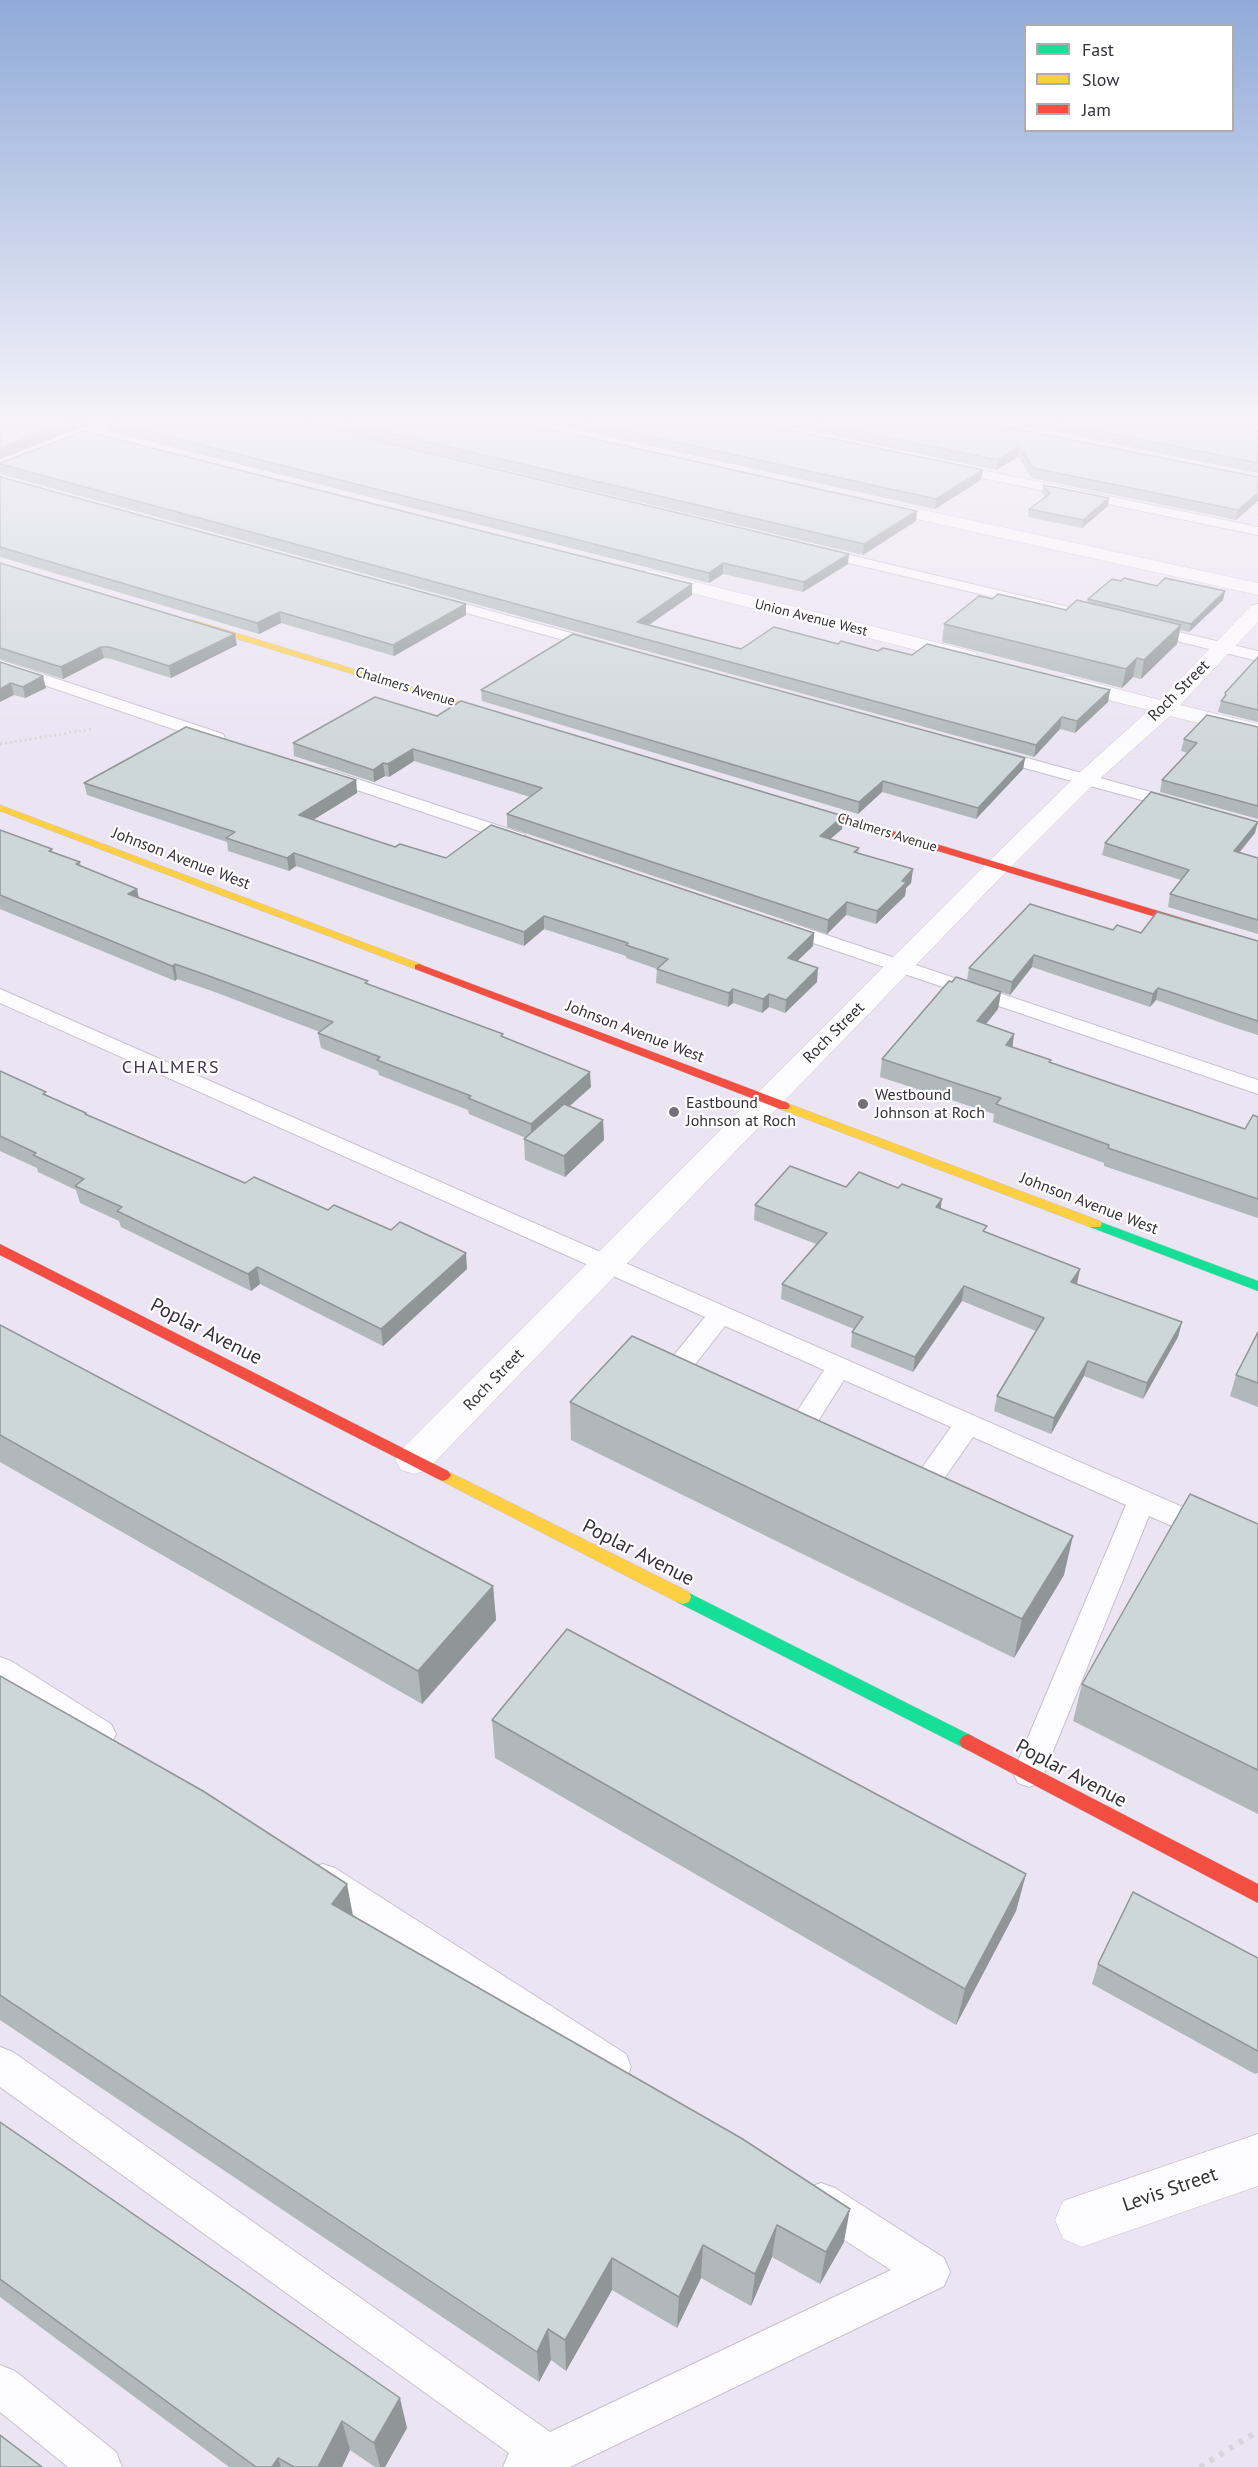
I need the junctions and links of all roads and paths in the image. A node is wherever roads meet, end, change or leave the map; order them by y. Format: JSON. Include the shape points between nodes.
{"nodes":[{"id":1,"x":1010,"y":534,"type":"edge"},
{"id":2,"x":806,"y":549,"type":"edge"},
{"id":3,"x":631,"y":572,"type":"edge"},
{"id":4,"x":1258,"y":589,"type":"edge"},
{"id":5,"x":418,"y":596,"type":"edge"},
{"id":6,"x":1258,"y":610,"type":"edge"},
{"id":7,"x":1096,"y":617,"type":"edge"},
{"id":8,"x":182,"y":620,"type":"edge"},
{"id":9,"x":1130,"y":626,"type":"edge"},
{"id":10,"x":1222,"y":647,"type":"junction"},
{"id":11,"x":614,"y":650,"type":"edge"},
{"id":12,"x":1258,"y":656,"type":"edge"},
{"id":13,"x":988,"y":663,"type":"edge"},
{"id":14,"x":0,"y":665,"type":"edge"},
{"id":15,"x":1046,"y":677,"type":"edge"},
{"id":16,"x":1165,"y":708,"type":"junction"},
{"id":17,"x":159,"y":718,"type":"junction"},
{"id":18,"x":511,"y":719,"type":"edge"},
{"id":19,"x":1258,"y":731,"type":"edge"},
{"id":20,"x":0,"y":744,"type":"edge"},
{"id":21,"x":238,"y":745,"type":"edge"},
{"id":22,"x":982,"y":751,"type":"edge"},
{"id":23,"x":306,"y":768,"type":"edge"},
{"id":24,"x":1086,"y":779,"type":"junction"},
{"id":25,"x":784,"y":801,"type":"edge"},
{"id":26,"x":0,"y":808,"type":"edge"},
{"id":27,"x":1191,"y":809,"type":"edge"},
{"id":28,"x":534,"y":844,"type":"edge"},
{"id":29,"x":998,"y":866,"type":"junction"},
{"id":30,"x":772,"y":923,"type":"edge"},
{"id":31,"x":1258,"y":945,"type":"edge"},
{"id":32,"x":899,"y":966,"type":"junction"},
{"id":33,"x":0,"y":995,"type":"edge"},
{"id":34,"x":1258,"y":1087,"type":"edge"},
{"id":35,"x":768,"y":1100,"type":"junction"},
{"id":36,"x":0,"y":1248,"type":"edge"},
{"id":37,"x":608,"y":1263,"type":"junction"},
{"id":38,"x":1258,"y":1286,"type":"edge"},
{"id":39,"x":722,"y":1313,"type":"junction"},
{"id":40,"x":840,"y":1366,"type":"junction"},
{"id":41,"x":670,"y":1378,"type":"edge"},
{"id":42,"x":969,"y":1423,"type":"junction"},
{"id":43,"x":796,"y":1433,"type":"edge"},
{"id":44,"x":414,"y":1460,"type":"junction"},
{"id":45,"x":924,"y":1486,"type":"edge"},
{"id":46,"x":1142,"y":1500,"type":"junction"},
{"id":47,"x":1258,"y":1552,"type":"edge"},
{"id":48,"x":0,"y":1670,"type":"edge"},
{"id":49,"x":130,"y":1754,"type":"edge"},
{"id":50,"x":1029,"y":1773,"type":"junction"},
{"id":51,"x":300,"y":1864,"type":"edge"},
{"id":52,"x":1258,"y":1894,"type":"edge"},
{"id":53,"x":0,"y":2065,"type":"edge"},
{"id":54,"x":640,"y":2084,"type":"edge"},
{"id":55,"x":1258,"y":2160,"type":"edge"},
{"id":56,"x":800,"y":2188,"type":"edge"},
{"id":57,"x":1082,"y":2220,"type":"dead end"},
{"id":58,"x":0,"y":2386,"type":"edge"},
{"id":59,"x":1258,"y":2431,"type":"edge"},
{"id":60,"x":536,"y":2461,"type":"edge"},
{"id":61,"x":101,"y":2467,"type":"edge"},
{"id":62,"x":1200,"y":2467,"type":"edge"}],
"edges":[{"from":1,"to":4,"type":"street"},
{"from":2,"to":7,"type":"lane"},
{"from":3,"to":13,"type":"street","name":"Union Avenue West"},
{"from":5,"to":11,"type":"lane"},
{"from":6,"to":10,"type":"street","name":"Roch Street"},
{"from":8,"to":18,"type":"street","name":"Chalmers Avenue"},
{"from":9,"to":10,"type":"lane"},
{"from":10,"to":12,"type":"lane"},
{"from":10,"to":16,"type":"street","name":"Roch Street"},
{"from":14,"to":17,"type":"lane"},
{"from":15,"to":16,"type":"street"},
{"from":16,"to":19,"type":"street"},
{"from":16,"to":24,"type":"street","name":"Roch Street"},
{"from":17,"to":20,"type":"path"},
{"from":17,"to":21,"type":"lane"},
{"from":22,"to":24,"type":"lane"},
{"from":23,"to":28,"type":"lane"},
{"from":24,"to":27,"type":"lane"},
{"from":24,"to":29,"type":"street","name":"Roch Street"},
{"from":25,"to":29,"type":"street","name":"Chalmers Avenue"},
{"from":26,"to":35,"type":"street","name":"Johnson Avenue West"},
{"from":29,"to":31,"type":"street","name":"Chalmers Avenue"},
{"from":29,"to":32,"type":"street","name":"Roch Street"},
{"from":30,"to":32,"type":"lane"},
{"from":32,"to":34,"type":"lane"},
{"from":32,"to":35,"type":"street","name":"Roch Street"},
{"from":33,"to":37,"type":"lane"},
{"from":35,"to":37,"type":"street","name":"Roch Street"},
{"from":35,"to":38,"type":"street","name":"Johnson Avenue West"},
{"from":36,"to":44,"type":"street","name":"Poplar Avenue"},
{"from":37,"to":39,"type":"lane"},
{"from":37,"to":44,"type":"street","name":"Roch Street"},
{"from":39,"to":40,"type":"lane"},
{"from":39,"to":41,"type":"lane"},
{"from":40,"to":42,"type":"lane"},
{"from":40,"to":43,"type":"lane"},
{"from":42,"to":45,"type":"lane"},
{"from":42,"to":46,"type":"lane"},
{"from":44,"to":50,"type":"street","name":"Poplar Avenue"},
{"from":46,"to":47,"type":"lane"},
{"from":46,"to":50,"type":"lane"},
{"from":48,"to":49,"type":"lane"},
{"from":50,"to":52,"type":"street","name":"Poplar Avenue"},
{"from":51,"to":54,"type":"lane"},
{"from":53,"to":60,"type":"lane"},
{"from":55,"to":57,"type":"street","name":"Levis Street"},
{"from":56,"to":60,"type":"lane","via":[[930,2272]]},
{"from":58,"to":61,"type":"lane"},
{"from":59,"to":62,"type":"path"}]}
